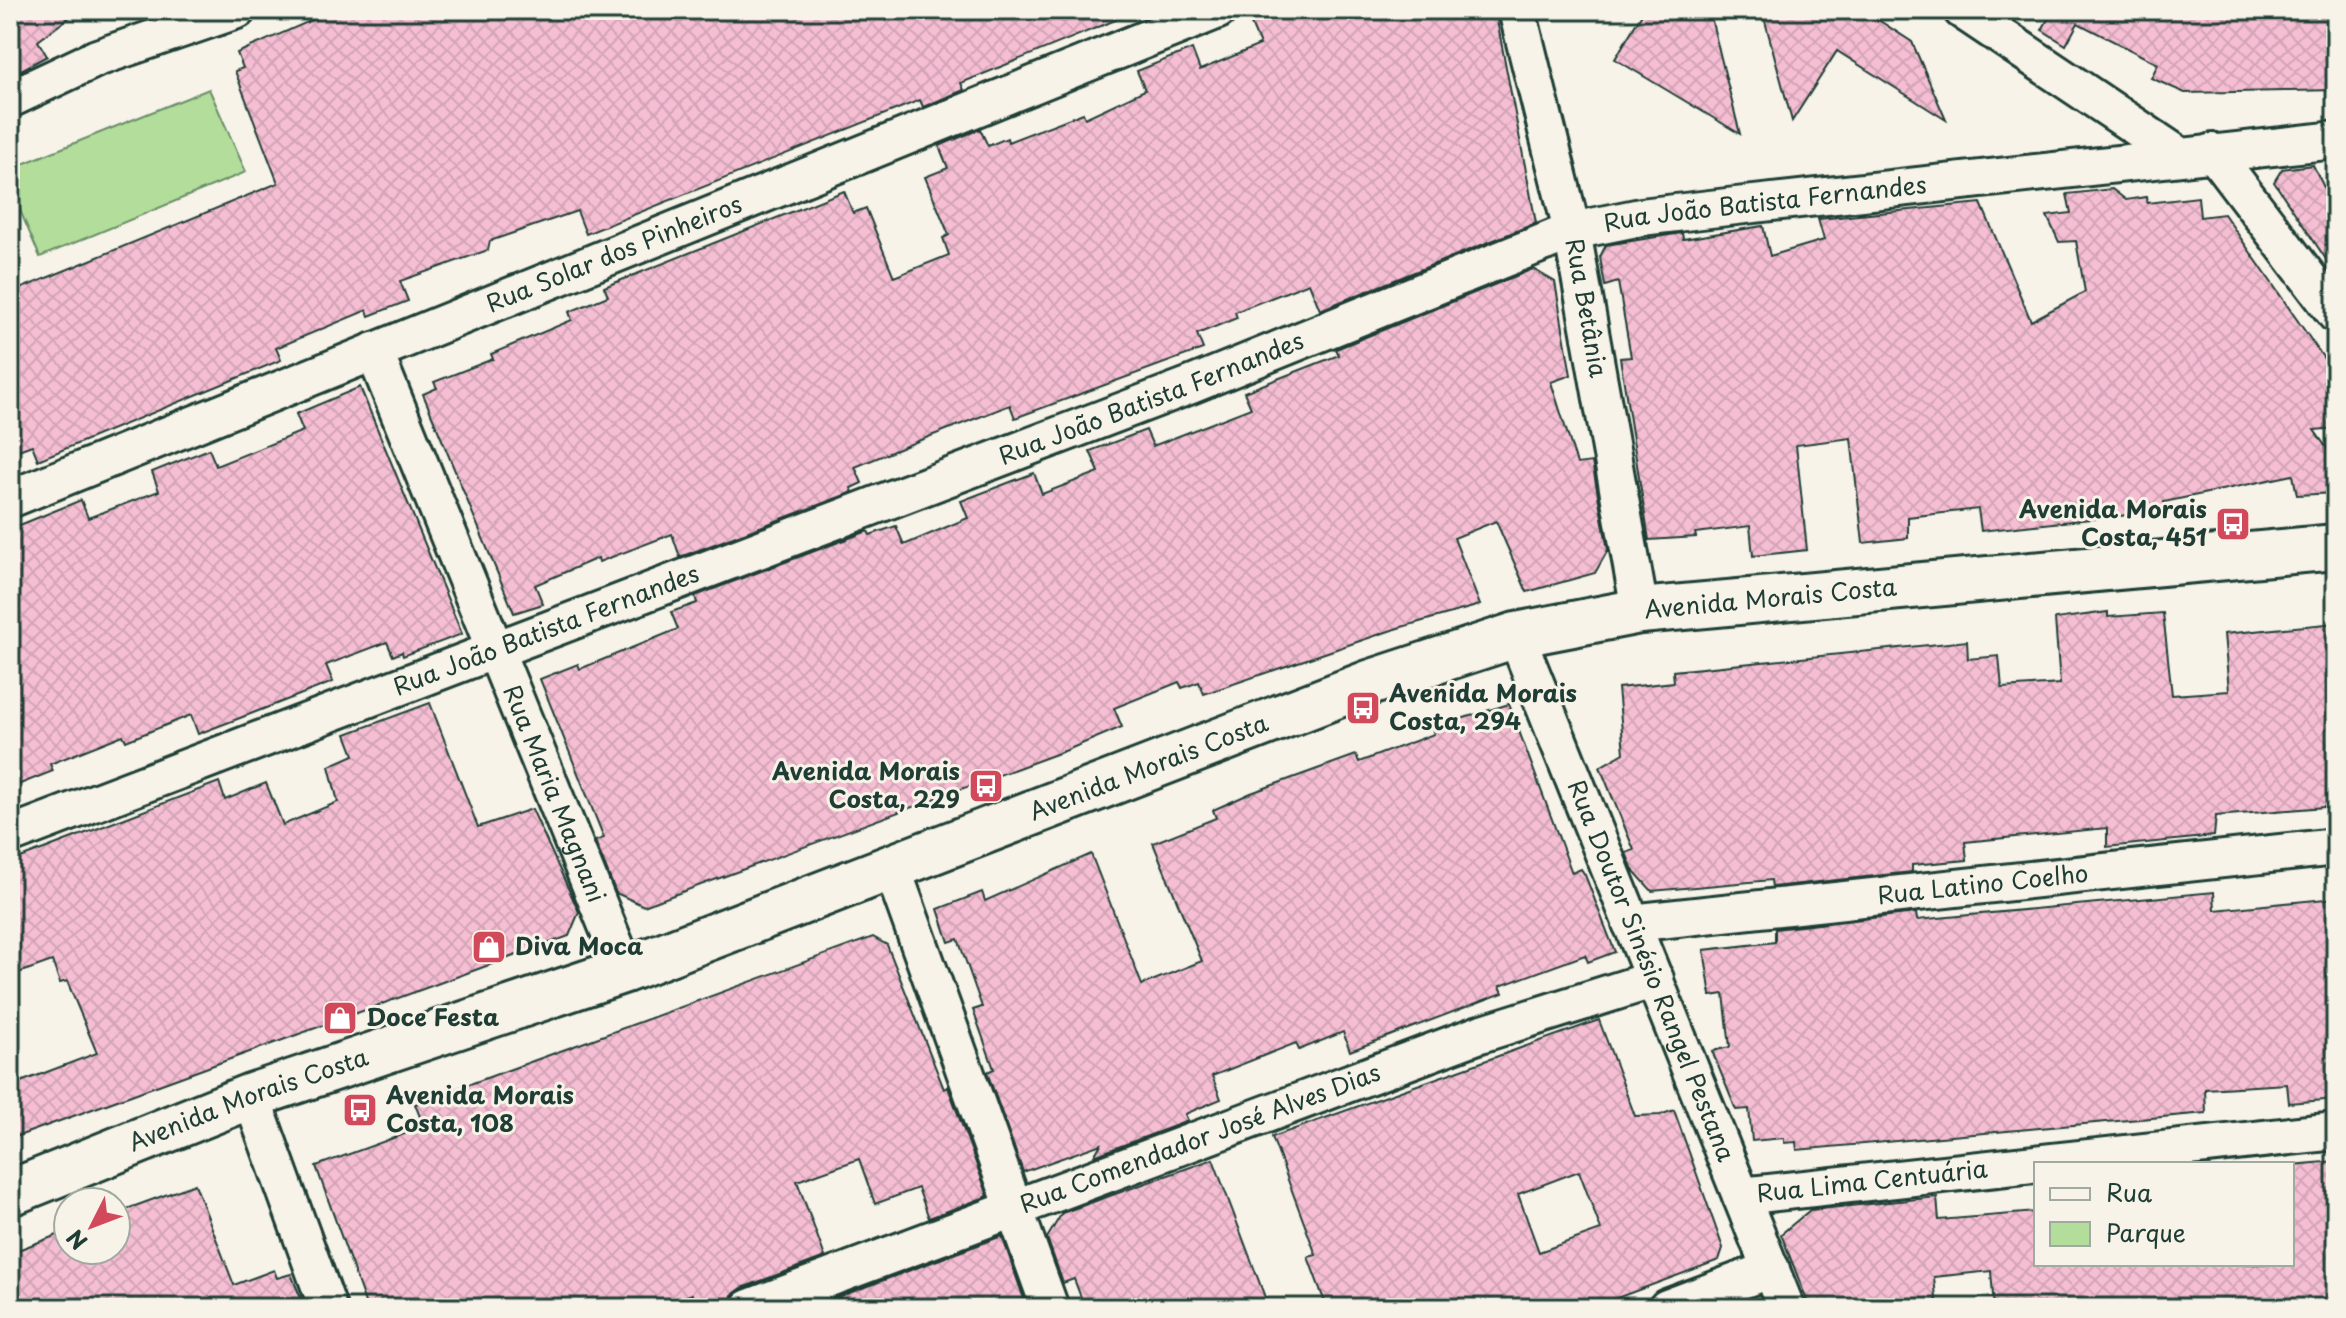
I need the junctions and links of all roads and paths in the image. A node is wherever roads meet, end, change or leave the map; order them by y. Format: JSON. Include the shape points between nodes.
{"nodes":[{"id":1,"x":149,"y":10,"type":"edge"},
{"id":2,"x":237,"y":10,"type":"edge"},
{"id":3,"x":1218,"y":10,"type":"edge"},
{"id":4,"x":1517,"y":10,"type":"edge"},
{"id":5,"x":1962,"y":10,"type":"edge"},
{"id":6,"x":97,"y":58,"type":"junction"},
{"id":7,"x":10,"y":99,"type":"edge"},
{"id":8,"x":2336,"y":140,"type":"edge"},
{"id":9,"x":2196,"y":154,"type":"junction"},
{"id":10,"x":1572,"y":231,"type":"junction"},
{"id":11,"x":2336,"y":314,"type":"edge"},
{"id":12,"x":374,"y":351,"type":"junction"},
{"id":13,"x":10,"y":499,"type":"edge"},
{"id":14,"x":2336,"y":547,"type":"edge"},
{"id":15,"x":1640,"y":611,"type":"junction"},
{"id":16,"x":1516,"y":635,"type":"junction"},
{"id":17,"x":497,"y":651,"type":"junction"},
{"id":18,"x":10,"y":835,"type":"edge"},
{"id":19,"x":2336,"y":847,"type":"edge"},
{"id":20,"x":892,"y":868,"type":"junction"},
{"id":21,"x":1631,"y":923,"type":"junction"},
{"id":22,"x":625,"y":970,"type":"junction"},
{"id":23,"x":1655,"y":979,"type":"junction"},
{"id":24,"x":251,"y":1096,"type":"junction"},
{"id":25,"x":2336,"y":1131,"type":"edge"},
{"id":26,"x":2052,"y":1162,"type":"edge"},
{"id":27,"x":2034,"y":1164,"type":"edge"},
{"id":28,"x":10,"y":1193,"type":"edge"},
{"id":29,"x":1741,"y":1196,"type":"junction"},
{"id":30,"x":1012,"y":1209,"type":"junction"},
{"id":31,"x":1771,"y":1269,"type":"junction"},
{"id":32,"x":328,"y":1308,"type":"edge"},
{"id":33,"x":749,"y":1308,"type":"edge"},
{"id":34,"x":1050,"y":1308,"type":"edge"},
{"id":35,"x":1667,"y":1308,"type":"edge"},
{"id":36,"x":1786,"y":1308,"type":"edge"}],
"edges":[{"from":1,"to":6,"type":"street"},
{"from":2,"to":6,"type":"street"},
{"from":3,"to":12,"type":"street","name":"Rua Solar dos Pinheiros"},
{"from":4,"to":10,"type":"street","name":"Rua Betânia"},
{"from":5,"to":9,"type":"street"},
{"from":6,"to":7,"type":"street"},
{"from":8,"to":9,"type":"street","name":"Rua João Batista Fernandes"},
{"from":9,"to":10,"type":"street","name":"Rua João Batista Fernandes","via":[[1673,213]]},
{"from":9,"to":11,"type":"street"},
{"from":10,"to":15,"type":"street","name":"Rua Betânia"},
{"from":10,"to":17,"type":"street","name":"Rua João Batista Fernandes"},
{"from":12,"to":13,"type":"street","name":"Rua Solar dos Pinheiros"},
{"from":12,"to":17,"type":"street","name":"Rua Maria Magnani"},
{"from":14,"to":15,"type":"street","name":"Avenida Morais Costa"},
{"from":15,"to":16,"type":"street","name":"Avenida Morais Costa"},
{"from":16,"to":20,"type":"street","name":"Avenida Morais Costa","via":[[1369,683]]},
{"from":16,"to":21,"type":"street","name":"Rua Doutor Sinésio Rangel Pestana"},
{"from":17,"to":18,"type":"street","name":"Rua João Batista Fernandes"},
{"from":17,"to":22,"type":"street","name":"Rua Maria Magnani"},
{"from":19,"to":21,"type":"street","name":"Rua Latino Coelho"},
{"from":20,"to":22,"type":"street","name":"Avenida Morais Costa"},
{"from":20,"to":30,"type":"street"},
{"from":21,"to":23,"type":"street","name":"Rua Doutor Sinésio Rangel Pestana"},
{"from":22,"to":24,"type":"street","name":"Avenida Morais Costa"},
{"from":23,"to":29,"type":"street","name":"Rua Doutor Sinésio Rangel Pestana"},
{"from":23,"to":30,"type":"street","name":"Rua Comendador José Alves Dias","via":[[1480,1034]]},
{"from":24,"to":28,"type":"street","name":"Avenida Morais Costa"},
{"from":24,"to":32,"type":"street"},
{"from":25,"to":26,"type":"street","name":"Rua Lima Centuária"},
{"from":27,"to":29,"type":"street","name":"Rua Lima Centuária"},
{"from":29,"to":31,"type":"street","name":"Rua Doutor Sinésio Rangel Pestana"},
{"from":30,"to":33,"type":"street","name":"Rua Comendador José Alves Dias"},
{"from":30,"to":34,"type":"street"},
{"from":31,"to":35,"type":"street"},
{"from":31,"to":36,"type":"street","name":"Rua Doutor Sinésio Rangel Pestana"}]}
